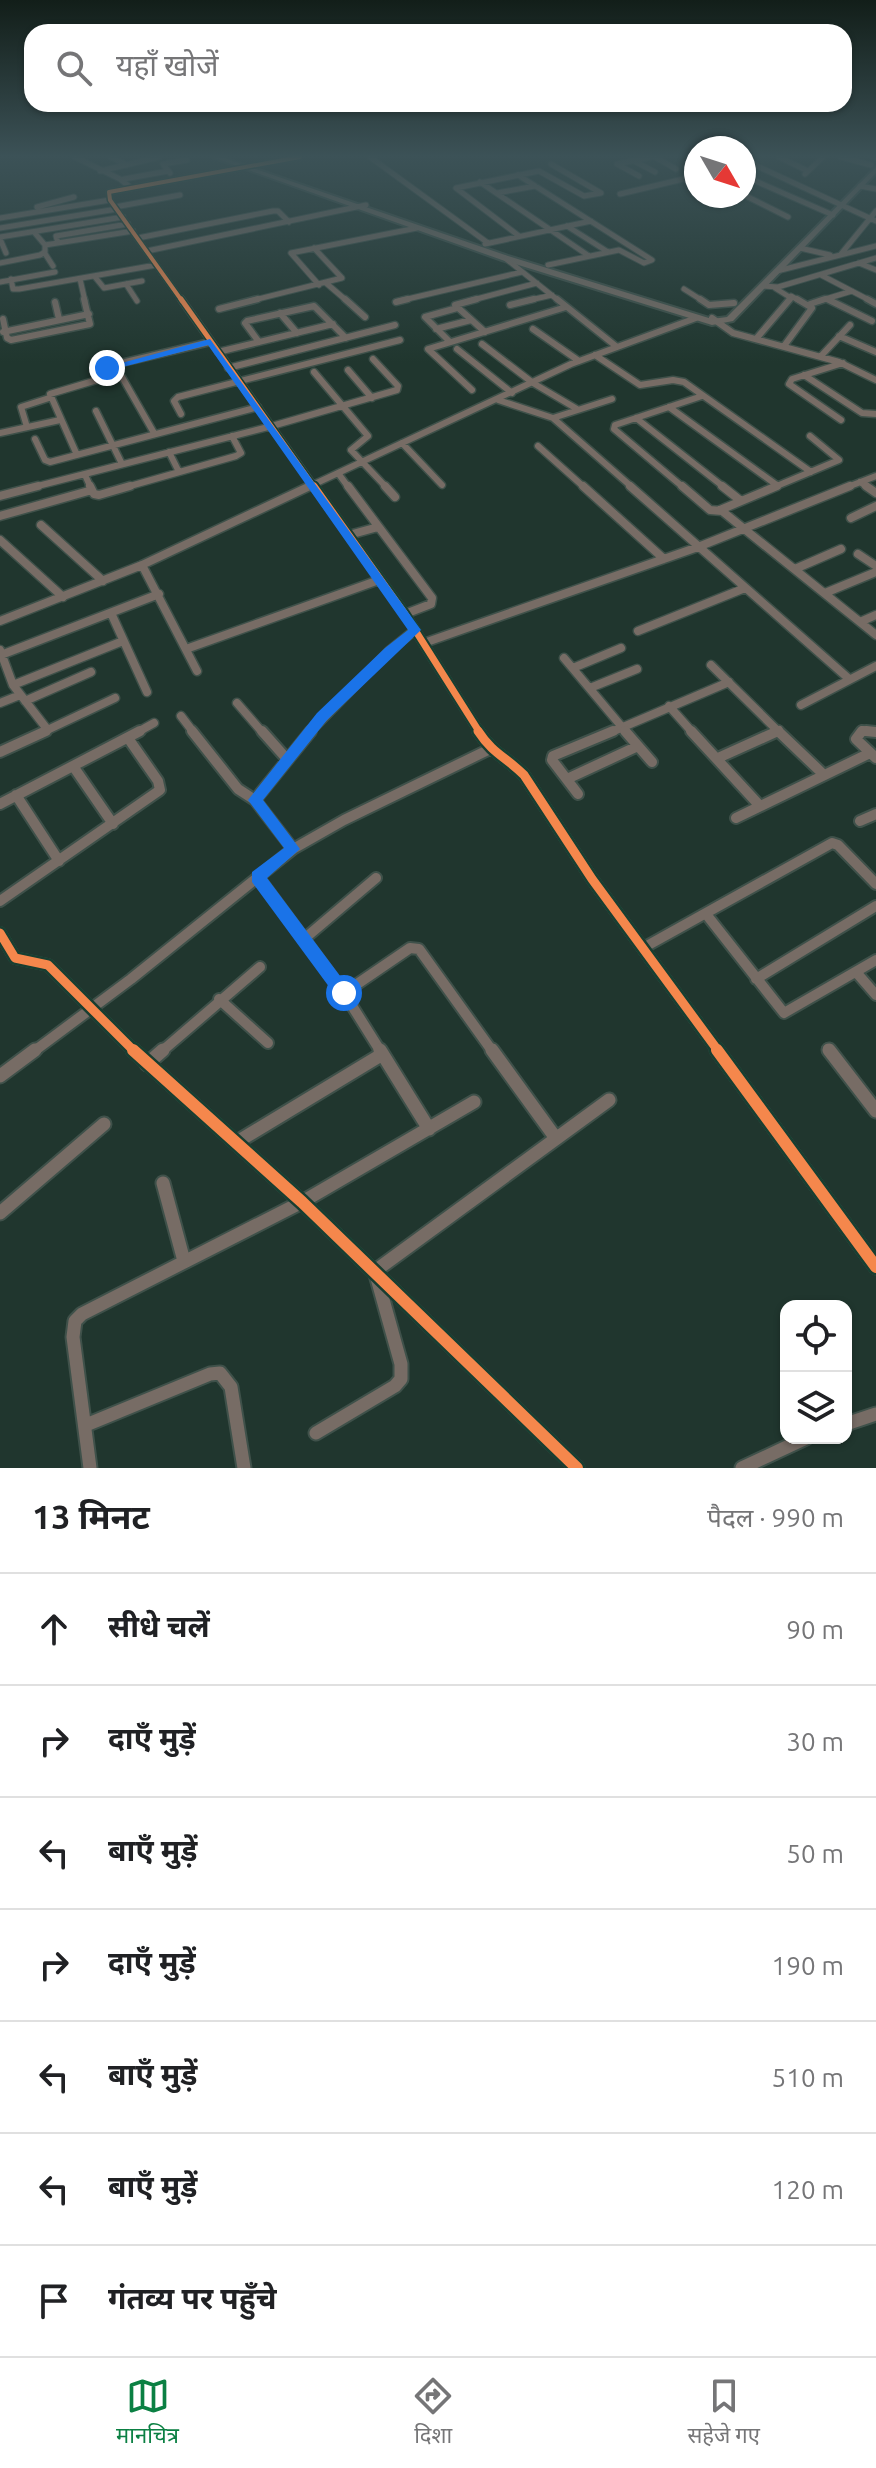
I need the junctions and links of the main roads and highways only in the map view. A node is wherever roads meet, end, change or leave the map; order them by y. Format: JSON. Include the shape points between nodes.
{"nodes":[{"id":1,"x":411,"y":226,"type":"edge"},
{"id":2,"x":423,"y":226,"type":"edge"},
{"id":3,"x":813,"y":226,"type":"edge"},
{"id":4,"x":822,"y":226,"type":"edge"},
{"id":5,"x":490,"y":247,"type":"junction"},
{"id":6,"x":777,"y":267,"type":"junction"},
{"id":7,"x":714,"y":320,"type":"junction"}],
"edges":[{"from":1,"to":5,"type":"main road"},
{"from":2,"to":5,"type":"main road"},
{"from":3,"to":6,"type":"main road"},
{"from":4,"to":6,"type":"main road"},
{"from":5,"to":7,"type":"main road"},
{"from":5,"to":7,"type":"main road","via":[[505,258]]},
{"from":6,"to":7,"type":"main road"},
{"from":6,"to":7,"type":"main road","via":[[730,319]]}]}
